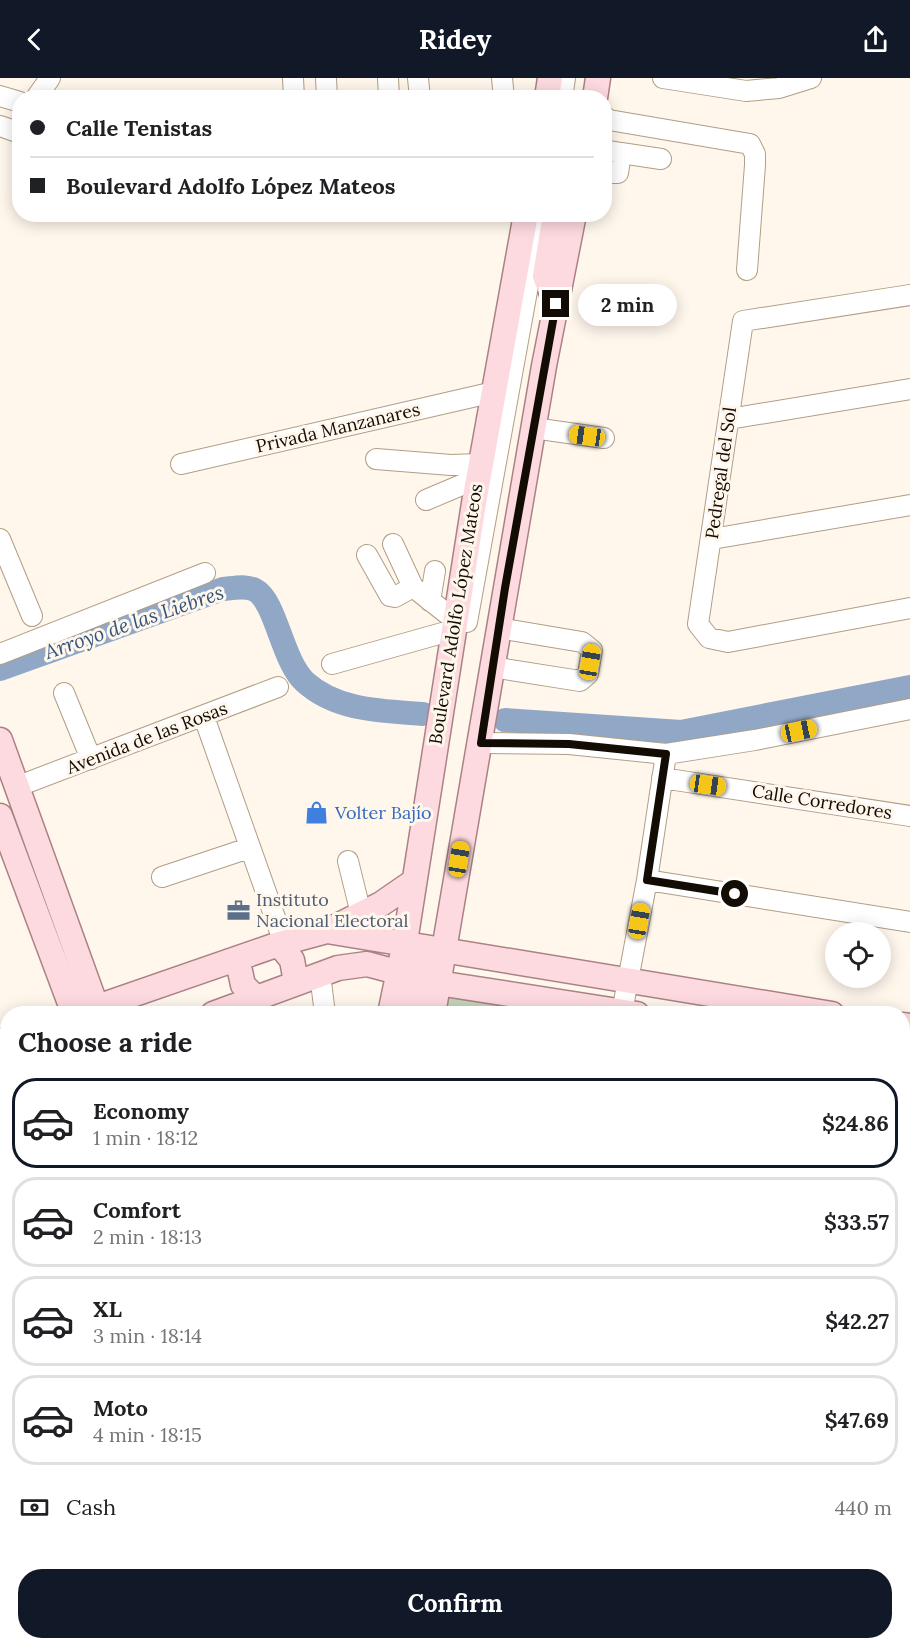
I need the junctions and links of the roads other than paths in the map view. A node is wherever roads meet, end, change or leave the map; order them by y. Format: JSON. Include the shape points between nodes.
{"nodes":[{"id":1,"x":663,"y":78,"type":"edge"},
{"id":2,"x":811,"y":78,"type":"edge"},
{"id":3,"x":612,"y":120,"type":"edge"},
{"id":4,"x":613,"y":151,"type":"edge"},
{"id":5,"x":661,"y":159,"type":"dead end"},
{"id":6,"x":612,"y":173,"type":"edge"},
{"id":7,"x":525,"y":222,"type":"edge"},
{"id":8,"x":540,"y":222,"type":"edge"},
{"id":9,"x":554,"y":222,"type":"edge"},
{"id":10,"x":572,"y":222,"type":"edge"},
{"id":11,"x":747,"y":270,"type":"dead end"},
{"id":12,"x":910,"y":295,"type":"edge"},
{"id":13,"x":556,"y":304,"type":"junction"},
{"id":14,"x":910,"y":389,"type":"edge"},
{"id":15,"x":494,"y":392,"type":"junction"},
{"id":16,"x":729,"y":419,"type":"junction"},
{"id":17,"x":533,"y":428,"type":"junction"},
{"id":18,"x":604,"y":438,"type":"dead end"},
{"id":19,"x":376,"y":459,"type":"dead end"},
{"id":20,"x":181,"y":464,"type":"dead end"},
{"id":21,"x":479,"y":471,"type":"junction"},
{"id":22,"x":910,"y":494,"type":"edge"},
{"id":23,"x":426,"y":500,"type":"dead end"},
{"id":24,"x":910,"y":505,"type":"edge"},
{"id":25,"x":713,"y":531,"type":"junction"},
{"id":26,"x":0,"y":539,"type":"edge"},
{"id":27,"x":393,"y":544,"type":"dead end"},
{"id":28,"x":367,"y":555,"type":"dead end"},
{"id":29,"x":435,"y":571,"type":"dead end"},
{"id":30,"x":205,"y":573,"type":"dead end"},
{"id":31,"x":413,"y":587,"type":"junction"},
{"id":32,"x":430,"y":602,"type":"junction"},
{"id":33,"x":910,"y":608,"type":"edge"},
{"id":34,"x":32,"y":616,"type":"dead end"},
{"id":35,"x":454,"y":625,"type":"junction"},
{"id":36,"x":498,"y":628,"type":"junction"},
{"id":37,"x":0,"y":654,"type":"edge"},
{"id":38,"x":332,"y":664,"type":"dead end"},
{"id":39,"x":490,"y":678,"type":"junction"},
{"id":40,"x":278,"y":687,"type":"dead end"},
{"id":41,"x":64,"y":693,"type":"dead end"},
{"id":42,"x":910,"y":709,"type":"edge"},
{"id":43,"x":204,"y":717,"type":"junction"},
{"id":44,"x":0,"y":740,"type":"edge"},
{"id":45,"x":481,"y":743,"type":"junction"},
{"id":46,"x":666,"y":754,"type":"junction"},
{"id":47,"x":91,"y":759,"type":"junction"},
{"id":48,"x":663,"y":778,"type":"junction"},
{"id":49,"x":16,"y":787,"type":"junction"},
{"id":50,"x":0,"y":816,"type":"edge"},
{"id":51,"x":910,"y":816,"type":"edge"},
{"id":52,"x":249,"y":848,"type":"junction"},
{"id":53,"x":6,"y":852,"type":"edge"},
{"id":54,"x":348,"y":861,"type":"dead end"},
{"id":55,"x":162,"y":878,"type":"dead end"},
{"id":56,"x":647,"y":880,"type":"junction"},
{"id":57,"x":413,"y":882,"type":"junction"},
{"id":58,"x":361,"y":914,"type":"junction"},
{"id":59,"x":910,"y":922,"type":"edge"},
{"id":60,"x":327,"y":931,"type":"junction"},
{"id":61,"x":280,"y":944,"type":"junction"},
{"id":62,"x":421,"y":945,"type":"junction"},
{"id":63,"x":240,"y":970,"type":"junction"},
{"id":64,"x":320,"y":974,"type":"junction"},
{"id":65,"x":415,"y":977,"type":"junction"},
{"id":66,"x":627,"y":981,"type":"junction"},
{"id":67,"x":296,"y":982,"type":"junction"},
{"id":68,"x":83,"y":1006,"type":"edge"},
{"id":69,"x":84,"y":1006,"type":"edge"},
{"id":70,"x":103,"y":1006,"type":"edge"},
{"id":71,"x":147,"y":1006,"type":"edge"},
{"id":72,"x":256,"y":1006,"type":"edge"},
{"id":73,"x":324,"y":1006,"type":"edge"},
{"id":74,"x":395,"y":1006,"type":"edge"},
{"id":75,"x":403,"y":1006,"type":"edge"},
{"id":76,"x":412,"y":1006,"type":"edge"},
{"id":77,"x":429,"y":1006,"type":"edge"},
{"id":78,"x":587,"y":1006,"type":"edge"},
{"id":79,"x":629,"y":1006,"type":"edge"},
{"id":80,"x":782,"y":1006,"type":"edge"}],
"edges":[{"from":1,"to":2,"type":"street","via":[[746,91],[779,88]]},
{"from":3,"to":11,"type":"street","via":[[750,144],[755,165]]},
{"from":4,"to":5,"type":"street"},
{"from":4,"to":6,"type":"street","via":[[618,173]]},
{"from":7,"to":15,"type":"main road","name":"Boulevard Adolfo López Mateos"},
{"from":8,"to":62,"type":"street"},
{"from":9,"to":13,"type":"main road","via":[[545,276]]},
{"from":10,"to":13,"type":"main road","name":"Boulevard Adolfo López Mateos"},
{"from":12,"to":16,"type":"street","name":"Pedregal del Sol","via":[[743,321]]},
{"from":13,"to":17,"type":"main road","name":"Boulevard Adolfo López Mateos"},
{"from":14,"to":16,"type":"street"},
{"from":15,"to":20,"type":"street","name":"Privada Manzanares"},
{"from":15,"to":21,"type":"main road","name":"Boulevard Adolfo López Mateos"},
{"from":16,"to":25,"type":"street","name":"Pedregal del Sol"},
{"from":17,"to":18,"type":"street"},
{"from":17,"to":36,"type":"main road","name":"Boulevard Adolfo López Mateos"},
{"from":19,"to":21,"type":"street"},
{"from":21,"to":23,"type":"street"},
{"from":21,"to":35,"type":"main road","name":"Boulevard Adolfo López Mateos"},
{"from":22,"to":25,"type":"street"},
{"from":24,"to":25,"type":"street"},
{"from":25,"to":33,"type":"street","name":"Pedregal del Sol","via":[[698,624],[710,638],[728,642]]},
{"from":26,"to":34,"type":"street"},
{"from":27,"to":31,"type":"street"},
{"from":28,"to":31,"type":"street","via":[[390,596]]},
{"from":29,"to":32,"type":"street"},
{"from":30,"to":37,"type":"street"},
{"from":31,"to":32,"type":"street"},
{"from":32,"to":35,"type":"street"},
{"from":35,"to":38,"type":"street"},
{"from":35,"to":57,"type":"main road","name":"Boulevard Adolfo López Mateos"},
{"from":36,"to":39,"type":"main road","name":"Boulevard Adolfo López Mateos"},
{"from":36,"to":39,"type":"street","via":[[582,642],[592,650],[588,674],[580,681]]},
{"from":39,"to":45,"type":"main road","name":"Boulevard Adolfo López Mateos"},
{"from":40,"to":43,"type":"street","name":"Avenida de las Rosas"},
{"from":41,"to":47,"type":"street"},
{"from":42,"to":46,"type":"street"},
{"from":43,"to":47,"type":"street","name":"Avenida de las Rosas"},
{"from":43,"to":52,"type":"street"},
{"from":44,"to":49,"type":"main road"},
{"from":45,"to":46,"type":"street","via":[[569,744]]},
{"from":45,"to":62,"type":"main road","name":"Boulevard Adolfo López Mateos","via":[[466,813]]},
{"from":46,"to":48,"type":"street"},
{"from":47,"to":49,"type":"street","name":"Avenida de las Rosas"},
{"from":48,"to":51,"type":"street","name":"Calle Corredores"},
{"from":48,"to":56,"type":"street"},
{"from":49,"to":69,"type":"main road"},
{"from":50,"to":53,"type":"main road"},
{"from":52,"to":55,"type":"street"},
{"from":52,"to":61,"type":"street"},
{"from":53,"to":68,"type":"main road"},
{"from":54,"to":58,"type":"street"},
{"from":56,"to":59,"type":"street"},
{"from":56,"to":66,"type":"street"},
{"from":57,"to":58,"type":"main road"},
{"from":57,"to":62,"type":"main road","name":"Boulevard Adolfo López Mateos"},
{"from":58,"to":60,"type":"main road"},
{"from":60,"to":61,"type":"main road"},
{"from":60,"to":62,"type":"main road"},
{"from":61,"to":63,"type":"main road","via":[[264,958]]},
{"from":61,"to":67,"type":"main road","via":[[292,960]]},
{"from":61,"to":70,"type":"main road"},
{"from":62,"to":65,"type":"main road","name":"Boulevard Adolfo López Mateos"},
{"from":62,"to":65,"type":"main road","name":"Boulevard Adolfo López Mateos"},
{"from":62,"to":66,"type":"main road"},
{"from":63,"to":71,"type":"main road"},
{"from":63,"to":72,"type":"main road","via":[[243,985]]},
{"from":64,"to":65,"type":"main road","via":[[354,964],[381,966]]},
{"from":64,"to":67,"type":"main road"},
{"from":64,"to":73,"type":"street"},
{"from":65,"to":74,"type":"main road","name":"Boulevard Adolfo López Mateos"},
{"from":65,"to":75,"type":"street"},
{"from":65,"to":76,"type":"main road"},
{"from":65,"to":77,"type":"main road","name":"Boulevard Adolfo López Mateos"},
{"from":65,"to":78,"type":"main road"},
{"from":66,"to":79,"type":"street"},
{"from":66,"to":80,"type":"main road"},
{"from":67,"to":72,"type":"main road"}]}
